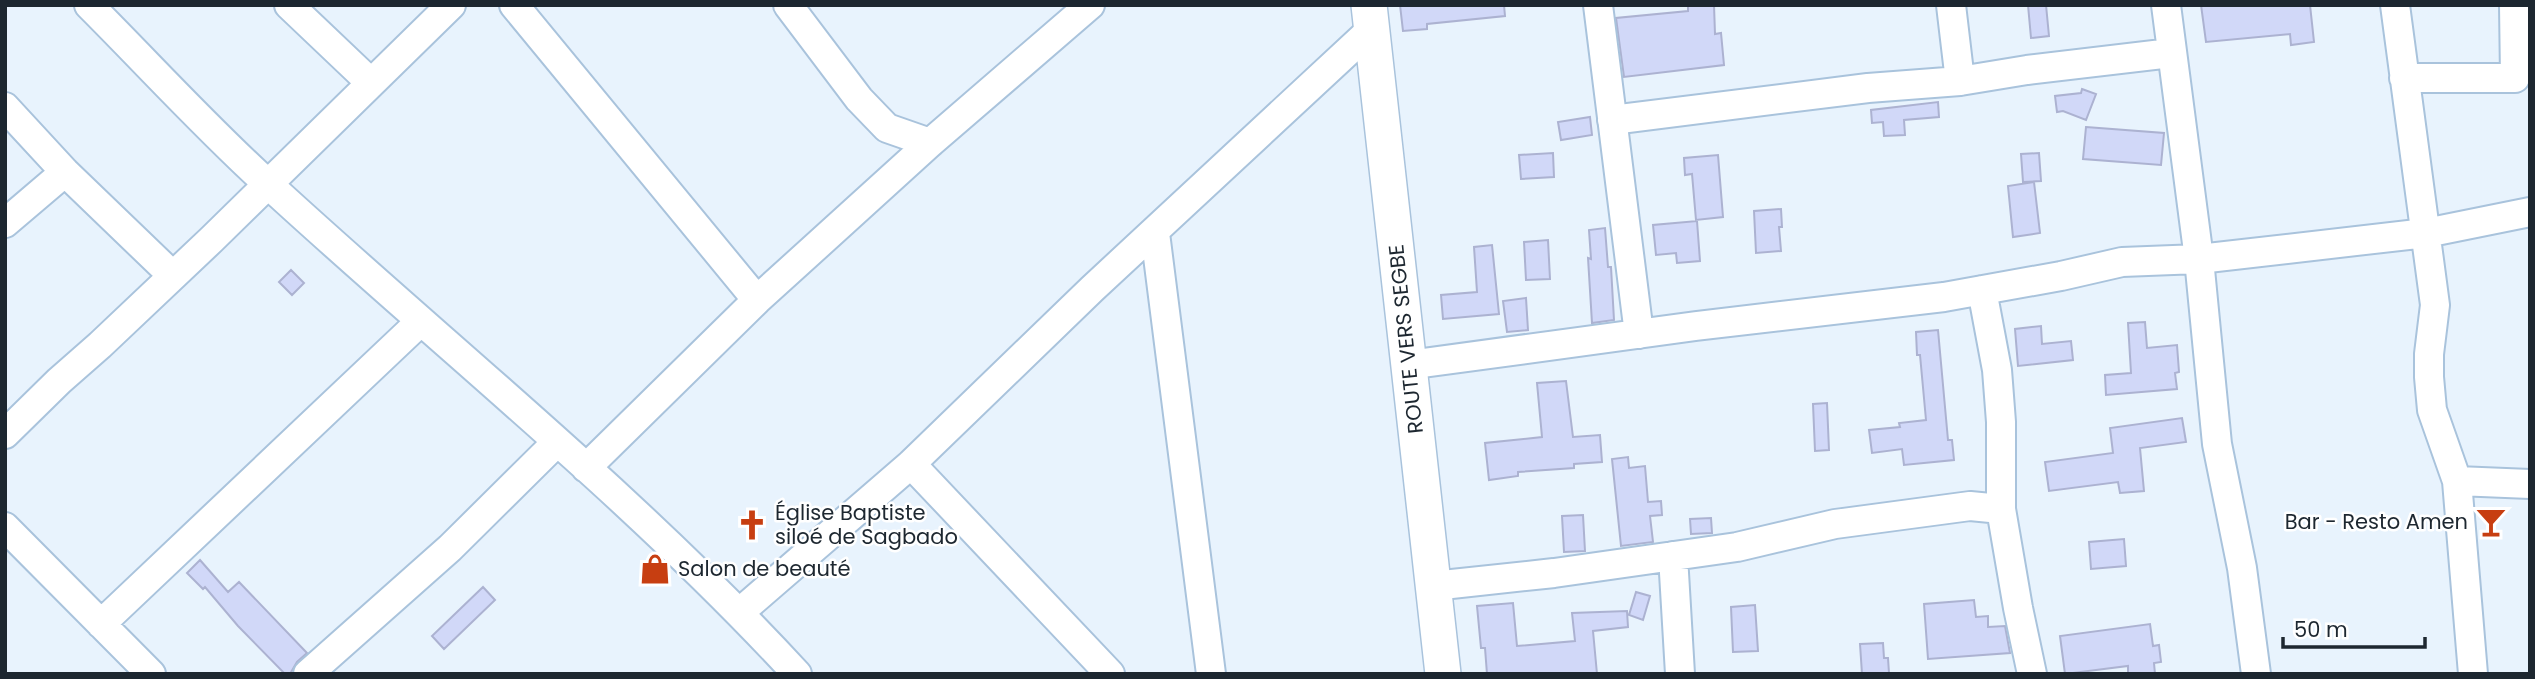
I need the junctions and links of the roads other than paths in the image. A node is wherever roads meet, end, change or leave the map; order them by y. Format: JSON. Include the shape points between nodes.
{"nodes":[{"id":1,"x":89,"y":5,"type":"edge"},
{"id":2,"x":289,"y":5,"type":"edge"},
{"id":3,"x":451,"y":5,"type":"edge"},
{"id":4,"x":514,"y":5,"type":"edge"},
{"id":5,"x":789,"y":5,"type":"edge"},
{"id":6,"x":1598,"y":5,"type":"edge"},
{"id":7,"x":1951,"y":5,"type":"edge"},
{"id":8,"x":2166,"y":5,"type":"edge"},
{"id":9,"x":2395,"y":5,"type":"edge"},
{"id":10,"x":2515,"y":5,"type":"edge"},
{"id":11,"x":1077,"y":10,"type":"edge"},
{"id":12,"x":1370,"y":17,"type":"edge"},
{"id":13,"x":2171,"y":53,"type":"junction"},
{"id":14,"x":2404,"y":78,"type":"junction"},
{"id":15,"x":1960,"y":81,"type":"junction"},
{"id":16,"x":370,"y":82,"type":"junction"},
{"id":17,"x":5,"y":107,"type":"edge"},
{"id":18,"x":1612,"y":121,"type":"junction"},
{"id":19,"x":930,"y":143,"type":"junction"},
{"id":20,"x":65,"y":172,"type":"junction"},
{"id":21,"x":266,"y":183,"type":"junction"},
{"id":22,"x":2530,"y":212,"type":"edge"},
{"id":23,"x":5,"y":223,"type":"edge"},
{"id":24,"x":1155,"y":233,"type":"junction"},
{"id":25,"x":2426,"y":233,"type":"junction"},
{"id":26,"x":2199,"y":259,"type":"junction"},
{"id":27,"x":172,"y":275,"type":"junction"},
{"id":28,"x":1982,"y":290,"type":"junction"},
{"id":29,"x":757,"y":300,"type":"junction"},
{"id":30,"x":421,"y":321,"type":"junction"},
{"id":31,"x":1639,"y":334,"type":"junction"},
{"id":32,"x":1408,"y":365,"type":"junction"},
{"id":33,"x":5,"y":435,"type":"edge"},
{"id":34,"x":557,"y":442,"type":"junction"},
{"id":35,"x":911,"y":464,"type":"junction"},
{"id":36,"x":586,"y":468,"type":"junction"},
{"id":37,"x":2457,"y":481,"type":"junction"},
{"id":38,"x":2530,"y":484,"type":"edge"},
{"id":39,"x":2001,"y":509,"type":"junction"},
{"id":40,"x":5,"y":527,"type":"edge"},
{"id":41,"x":1672,"y":556,"type":"junction"},
{"id":42,"x":1433,"y":586,"type":"junction"},
{"id":43,"x":740,"y":612,"type":"junction"},
{"id":44,"x":101,"y":624,"type":"junction"},
{"id":45,"x":1101,"y":671,"type":"edge"},
{"id":46,"x":151,"y":674,"type":"edge"},
{"id":47,"x":307,"y":674,"type":"edge"},
{"id":48,"x":797,"y":674,"type":"edge"},
{"id":49,"x":1211,"y":674,"type":"edge"},
{"id":50,"x":1443,"y":674,"type":"edge"},
{"id":51,"x":1680,"y":674,"type":"edge"},
{"id":52,"x":2032,"y":674,"type":"edge"},
{"id":53,"x":2256,"y":674,"type":"edge"},
{"id":54,"x":2473,"y":674,"type":"edge"}],
"edges":[{"from":1,"to":21,"type":"street"},
{"from":2,"to":16,"type":"street"},
{"from":3,"to":16,"type":"street"},
{"from":4,"to":29,"type":"street"},
{"from":5,"to":19,"type":"street","via":[[859,99],[887,128]]},
{"from":6,"to":18,"type":"street"},
{"from":7,"to":15,"type":"street"},
{"from":8,"to":13,"type":"street"},
{"from":9,"to":14,"type":"street"},
{"from":10,"to":14,"type":"street","via":[[2515,78]]},
{"from":11,"to":19,"type":"street"},
{"from":12,"to":24,"type":"street"},
{"from":12,"to":32,"type":"main road","name":"ROUTE VERS SEGBE"},
{"from":13,"to":15,"type":"street"},
{"from":13,"to":26,"type":"street"},
{"from":14,"to":25,"type":"street"},
{"from":15,"to":18,"type":"street","via":[[1868,88]]},
{"from":16,"to":21,"type":"street"},
{"from":17,"to":20,"type":"street"},
{"from":18,"to":31,"type":"street"},
{"from":19,"to":29,"type":"street"},
{"from":20,"to":23,"type":"street"},
{"from":20,"to":27,"type":"street"},
{"from":21,"to":27,"type":"street"},
{"from":21,"to":30,"type":"street"},
{"from":22,"to":25,"type":"street"},
{"from":24,"to":35,"type":"street"},
{"from":24,"to":49,"type":"street"},
{"from":25,"to":26,"type":"street"},
{"from":25,"to":37,"type":"street","via":[[2435,305],[2428,354],[2432,410]]},
{"from":26,"to":28,"type":"street","via":[[2122,262]]},
{"from":26,"to":53,"type":"street","via":[[2217,444],[2242,568]]},
{"from":27,"to":33,"type":"street"},
{"from":28,"to":31,"type":"street"},
{"from":28,"to":39,"type":"street","via":[[1997,370]]},
{"from":29,"to":36,"type":"street"},
{"from":30,"to":34,"type":"street"},
{"from":30,"to":44,"type":"street"},
{"from":31,"to":32,"type":"street"},
{"from":32,"to":42,"type":"main road","name":"ROUTE VERS SEGBE"},
{"from":34,"to":36,"type":"street"},
{"from":34,"to":47,"type":"street","via":[[450,548]]},
{"from":35,"to":43,"type":"street"},
{"from":35,"to":45,"type":"street"},
{"from":36,"to":43,"type":"street"},
{"from":37,"to":38,"type":"street"},
{"from":37,"to":54,"type":"street"},
{"from":39,"to":41,"type":"street","via":[[1970,506],[1835,524],[1737,547]]},
{"from":39,"to":52,"type":"street"},
{"from":40,"to":44,"type":"street"},
{"from":41,"to":42,"type":"street"},
{"from":41,"to":51,"type":"street"},
{"from":42,"to":50,"type":"main road","name":"ROUTE VERS SEGBE"},
{"from":43,"to":48,"type":"street"},
{"from":44,"to":46,"type":"street"}]}
